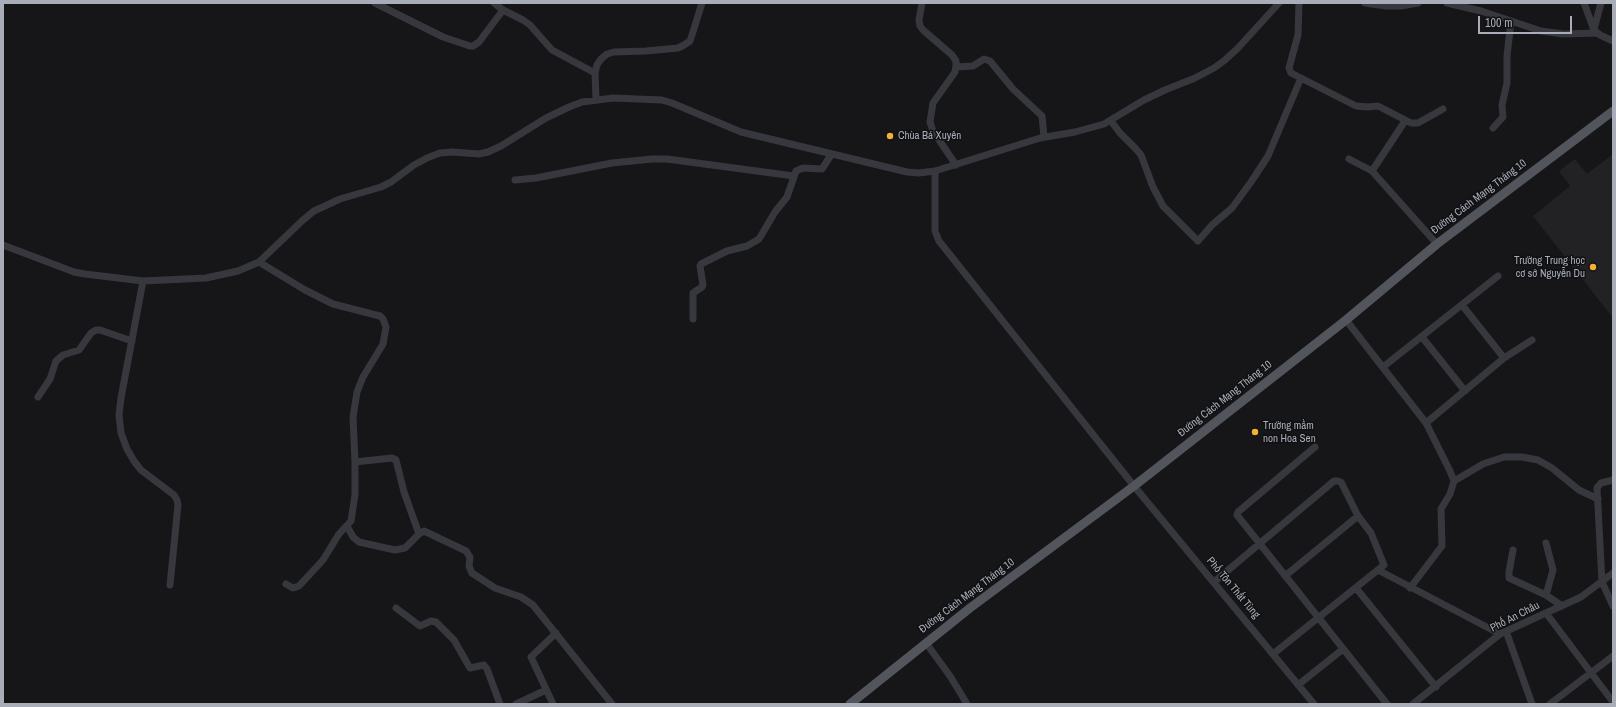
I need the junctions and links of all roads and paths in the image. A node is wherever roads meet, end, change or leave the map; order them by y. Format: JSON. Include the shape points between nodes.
{"nodes":[{"id":1,"x":375,"y":3,"type":"edge"},
{"id":2,"x":494,"y":3,"type":"edge"},
{"id":3,"x":702,"y":3,"type":"edge"},
{"id":4,"x":922,"y":3,"type":"edge"},
{"id":5,"x":1279,"y":3,"type":"edge"},
{"id":6,"x":1299,"y":3,"type":"edge"},
{"id":7,"x":1365,"y":3,"type":"edge"},
{"id":8,"x":1418,"y":3,"type":"edge"},
{"id":9,"x":1447,"y":3,"type":"edge"},
{"id":10,"x":1584,"y":3,"type":"edge"},
{"id":11,"x":1601,"y":3,"type":"edge"},
{"id":12,"x":503,"y":10,"type":"junction"},
{"id":13,"x":1511,"y":21,"type":"junction"},
{"id":14,"x":1595,"y":31,"type":"junction"},
{"id":15,"x":1613,"y":41,"type":"edge"},
{"id":16,"x":956,"y":67,"type":"junction"},
{"id":17,"x":595,"y":73,"type":"junction"},
{"id":18,"x":1301,"y":78,"type":"junction"},
{"id":19,"x":596,"y":99,"type":"junction"},
{"id":20,"x":1443,"y":110,"type":"dead end"},
{"id":21,"x":1613,"y":111,"type":"edge"},
{"id":22,"x":1112,"y":121,"type":"junction"},
{"id":23,"x":1405,"y":121,"type":"junction"},
{"id":24,"x":1493,"y":128,"type":"dead end"},
{"id":25,"x":1044,"y":138,"type":"junction"},
{"id":26,"x":831,"y":155,"type":"junction"},
{"id":27,"x":1349,"y":159,"type":"dead end"},
{"id":28,"x":956,"y":164,"type":"junction"},
{"id":29,"x":935,"y":171,"type":"junction"},
{"id":30,"x":1372,"y":171,"type":"junction"},
{"id":31,"x":794,"y":176,"type":"junction"},
{"id":32,"x":515,"y":180,"type":"dead end"},
{"id":33,"x":1437,"y":244,"type":"junction"},
{"id":34,"x":3,"y":245,"type":"edge"},
{"id":35,"x":259,"y":262,"type":"junction"},
{"id":36,"x":1498,"y":276,"type":"dead end"},
{"id":37,"x":143,"y":281,"type":"junction"},
{"id":38,"x":1462,"y":305,"type":"junction"},
{"id":39,"x":693,"y":318,"type":"dead end"},
{"id":40,"x":1346,"y":320,"type":"junction"},
{"id":41,"x":1422,"y":337,"type":"junction"},
{"id":42,"x":1532,"y":340,"type":"dead end"},
{"id":43,"x":132,"y":341,"type":"junction"},
{"id":44,"x":1504,"y":358,"type":"junction"},
{"id":45,"x":1383,"y":367,"type":"junction"},
{"id":46,"x":1465,"y":391,"type":"junction"},
{"id":47,"x":38,"y":397,"type":"dead end"},
{"id":48,"x":1426,"y":423,"type":"junction"},
{"id":49,"x":1315,"y":447,"type":"dead end"},
{"id":50,"x":356,"y":462,"type":"junction"},
{"id":51,"x":1613,"y":480,"type":"edge"},
{"id":52,"x":1454,"y":481,"type":"junction"},
{"id":53,"x":1134,"y":486,"type":"junction"},
{"id":54,"x":1598,"y":499,"type":"junction"},
{"id":55,"x":1358,"y":516,"type":"junction"},
{"id":56,"x":347,"y":526,"type":"junction"},
{"id":57,"x":419,"y":534,"type":"junction"},
{"id":58,"x":1546,"y":543,"type":"dead end"},
{"id":59,"x":1259,"y":545,"type":"junction"},
{"id":60,"x":1513,"y":550,"type":"dead end"},
{"id":61,"x":1378,"y":570,"type":"junction"},
{"id":62,"x":1613,"y":573,"type":"edge"},
{"id":63,"x":1285,"y":576,"type":"junction"},
{"id":64,"x":1214,"y":582,"type":"junction"},
{"id":65,"x":1602,"y":582,"type":"junction"},
{"id":66,"x":286,"y":584,"type":"dead end"},
{"id":67,"x":170,"y":585,"type":"dead end"},
{"id":68,"x":1356,"y":588,"type":"junction"},
{"id":69,"x":1410,"y":588,"type":"junction"},
{"id":70,"x":1546,"y":595,"type":"junction"},
{"id":71,"x":1562,"y":606,"type":"junction"},
{"id":72,"x":1613,"y":606,"type":"edge"},
{"id":73,"x":396,"y":608,"type":"dead end"},
{"id":74,"x":1546,"y":613,"type":"junction"},
{"id":75,"x":1318,"y":618,"type":"junction"},
{"id":76,"x":556,"y":633,"type":"junction"},
{"id":77,"x":1503,"y":633,"type":"junction"},
{"id":78,"x":926,"y":643,"type":"junction"},
{"id":79,"x":1343,"y":649,"type":"junction"},
{"id":80,"x":1273,"y":654,"type":"junction"},
{"id":81,"x":1613,"y":656,"type":"edge"},
{"id":82,"x":1591,"y":673,"type":"junction"},
{"id":83,"x":1298,"y":684,"type":"junction"},
{"id":84,"x":1436,"y":687,"type":"junction"},
{"id":85,"x":546,"y":690,"type":"junction"},
{"id":86,"x":1613,"y":702,"type":"edge"},
{"id":87,"x":500,"y":704,"type":"edge"},
{"id":88,"x":516,"y":704,"type":"edge"},
{"id":89,"x":554,"y":704,"type":"edge"},
{"id":90,"x":612,"y":704,"type":"edge"},
{"id":91,"x":850,"y":704,"type":"edge"},
{"id":92,"x":967,"y":704,"type":"edge"},
{"id":93,"x":1314,"y":704,"type":"edge"},
{"id":94,"x":1387,"y":704,"type":"edge"},
{"id":95,"x":1413,"y":704,"type":"edge"},
{"id":96,"x":1532,"y":704,"type":"edge"},
{"id":97,"x":1550,"y":704,"type":"edge"}],
"edges":[{"from":1,"to":12,"type":"street","via":[[443,37],[470,46],[478,42]]},
{"from":2,"to":12,"type":"street"},
{"from":3,"to":17,"type":"street","via":[[690,41],[684,45],[678,48],[607,54],[597,65]]},
{"from":4,"to":16,"type":"street","via":[[920,26],[952,55]]},
{"from":5,"to":22,"type":"street","via":[[1238,48],[1214,68],[1144,100]]},
{"from":6,"to":18,"type":"street","via":[[1298,35],[1289,68],[1291,73]]},
{"from":7,"to":8,"type":"street","via":[[1380,6]]},
{"from":9,"to":13,"type":"street"},
{"from":10,"to":14,"type":"street"},
{"from":11,"to":14,"type":"street"},
{"from":12,"to":17,"type":"street","via":[[530,25],[552,50]]},
{"from":13,"to":14,"type":"street","via":[[1563,34]]},
{"from":13,"to":24,"type":"street","via":[[1503,117]]},
{"from":14,"to":15,"type":"street"},
{"from":16,"to":25,"type":"street","via":[[973,66],[984,59],[990,61],[1013,89],[1044,118]]},
{"from":16,"to":28,"type":"street","via":[[935,98],[930,122],[933,131]]},
{"from":17,"to":19,"type":"street"},
{"from":18,"to":22,"type":"street","via":[[1268,156],[1232,208],[1198,241],[1164,206],[1153,187],[1141,155]]},
{"from":18,"to":23,"type":"street","via":[[1356,106],[1378,106]]},
{"from":19,"to":26,"type":"street","via":[[662,100],[741,132]]},
{"from":19,"to":35,"type":"street","via":[[569,107],[546,118],[488,152],[452,152],[427,158],[381,188],[327,205],[303,220]]},
{"from":20,"to":23,"type":"street","via":[[1418,123]]},
{"from":21,"to":33,"type":"main road","name":"Đường Cách Mạng Tháng 10"},
{"from":22,"to":25,"type":"street"},
{"from":23,"to":30,"type":"street"},
{"from":25,"to":28,"type":"street"},
{"from":26,"to":29,"type":"street","via":[[907,172]]},
{"from":26,"to":31,"type":"street","via":[[822,169],[803,168]]},
{"from":27,"to":30,"type":"street"},
{"from":28,"to":29,"type":"street"},
{"from":29,"to":53,"type":"street","name":"Phố Tôn Thất Tùng","via":[[935,231],[939,241]]},
{"from":30,"to":33,"type":"street"},
{"from":31,"to":32,"type":"street","via":[[652,159],[612,163]]},
{"from":31,"to":39,"type":"street","via":[[787,197],[759,238],[701,264],[703,285],[693,294]]},
{"from":33,"to":40,"type":"main road","name":"Đường Cách Mạng Tháng 10"},
{"from":34,"to":37,"type":"street","via":[[80,273]]},
{"from":35,"to":37,"type":"street","via":[[238,271],[206,278]]},
{"from":35,"to":50,"type":"street","via":[[327,301],[375,314],[385,323],[383,344],[362,377],[357,392],[353,417]]},
{"from":36,"to":38,"type":"street"},
{"from":37,"to":43,"type":"street"},
{"from":38,"to":41,"type":"street"},
{"from":38,"to":44,"type":"street"},
{"from":40,"to":45,"type":"street"},
{"from":40,"to":53,"type":"main road","name":"Đường Cách Mạng Tháng 10"},
{"from":41,"to":45,"type":"street"},
{"from":41,"to":46,"type":"street"},
{"from":42,"to":44,"type":"street"},
{"from":43,"to":47,"type":"street","via":[[96,330],[79,350],[56,360],[50,379]]},
{"from":43,"to":67,"type":"street","via":[[119,414],[121,433],[138,466],[177,500]]},
{"from":44,"to":46,"type":"street"},
{"from":45,"to":48,"type":"street"},
{"from":46,"to":48,"type":"street"},
{"from":48,"to":52,"type":"street"},
{"from":49,"to":59,"type":"street","via":[[1238,512],[1238,518]]},
{"from":50,"to":56,"type":"street","via":[[355,501],[352,518]]},
{"from":50,"to":57,"type":"street","via":[[392,458],[396,460]]},
{"from":51,"to":54,"type":"street","via":[[1599,485]]},
{"from":52,"to":54,"type":"street","via":[[1483,464],[1504,457],[1522,457],[1538,460],[1579,490]]},
{"from":52,"to":69,"type":"street","via":[[1441,509],[1442,546]]},
{"from":53,"to":64,"type":"street","name":"Phố Tôn Thất Tùng"},
{"from":53,"to":78,"type":"main road","name":"Đường Cách Mạng Tháng 10"},
{"from":54,"to":65,"type":"street"},
{"from":55,"to":59,"type":"street","via":[[1341,482],[1336,481]]},
{"from":55,"to":61,"type":"street","via":[[1371,533],[1384,565]]},
{"from":55,"to":63,"type":"street"},
{"from":56,"to":57,"type":"street","via":[[358,542],[395,550],[408,546]]},
{"from":56,"to":66,"type":"street","via":[[323,560],[300,586],[293,588]]},
{"from":57,"to":76,"type":"street","via":[[426,532],[466,551],[470,557],[469,566],[472,572],[494,588],[528,600]]},
{"from":58,"to":70,"type":"street","via":[[1553,570]]},
{"from":59,"to":63,"type":"street"},
{"from":59,"to":64,"type":"street"},
{"from":60,"to":70,"type":"street","via":[[1509,578]]},
{"from":61,"to":68,"type":"street"},
{"from":61,"to":69,"type":"street"},
{"from":62,"to":65,"type":"street","name":"Phố An Châu"},
{"from":63,"to":75,"type":"street"},
{"from":64,"to":80,"type":"street","name":"Phố Tôn Thất Tùng"},
{"from":65,"to":71,"type":"street","name":"Phố An Châu"},
{"from":65,"to":72,"type":"street"},
{"from":68,"to":75,"type":"street"},
{"from":68,"to":84,"type":"street"},
{"from":69,"to":77,"type":"street"},
{"from":70,"to":71,"type":"street"},
{"from":71,"to":74,"type":"street","name":"Phố An Châu"},
{"from":73,"to":87,"type":"street","via":[[420,626],[431,621],[436,622],[454,640],[470,668],[484,665]]},
{"from":74,"to":77,"type":"street","name":"Phố An Châu"},
{"from":74,"to":82,"type":"street"},
{"from":75,"to":79,"type":"street"},
{"from":75,"to":80,"type":"street"},
{"from":76,"to":85,"type":"street","via":[[531,657]]},
{"from":76,"to":90,"type":"street"},
{"from":77,"to":84,"type":"street","name":"Phố An Châu"},
{"from":77,"to":96,"type":"street"},
{"from":78,"to":91,"type":"main road","name":"Đường Cách Mạng Tháng 10"},
{"from":78,"to":92,"type":"street"},
{"from":79,"to":83,"type":"street"},
{"from":79,"to":94,"type":"street"},
{"from":80,"to":83,"type":"street","name":"Phố Tôn Thất Tùng"},
{"from":81,"to":82,"type":"street"},
{"from":82,"to":86,"type":"street"},
{"from":82,"to":97,"type":"street"},
{"from":83,"to":93,"type":"street","name":"Phố Tôn Thất Tùng"},
{"from":84,"to":95,"type":"street","name":"Phố An Châu"},
{"from":85,"to":88,"type":"street"},
{"from":85,"to":89,"type":"street"}]}
